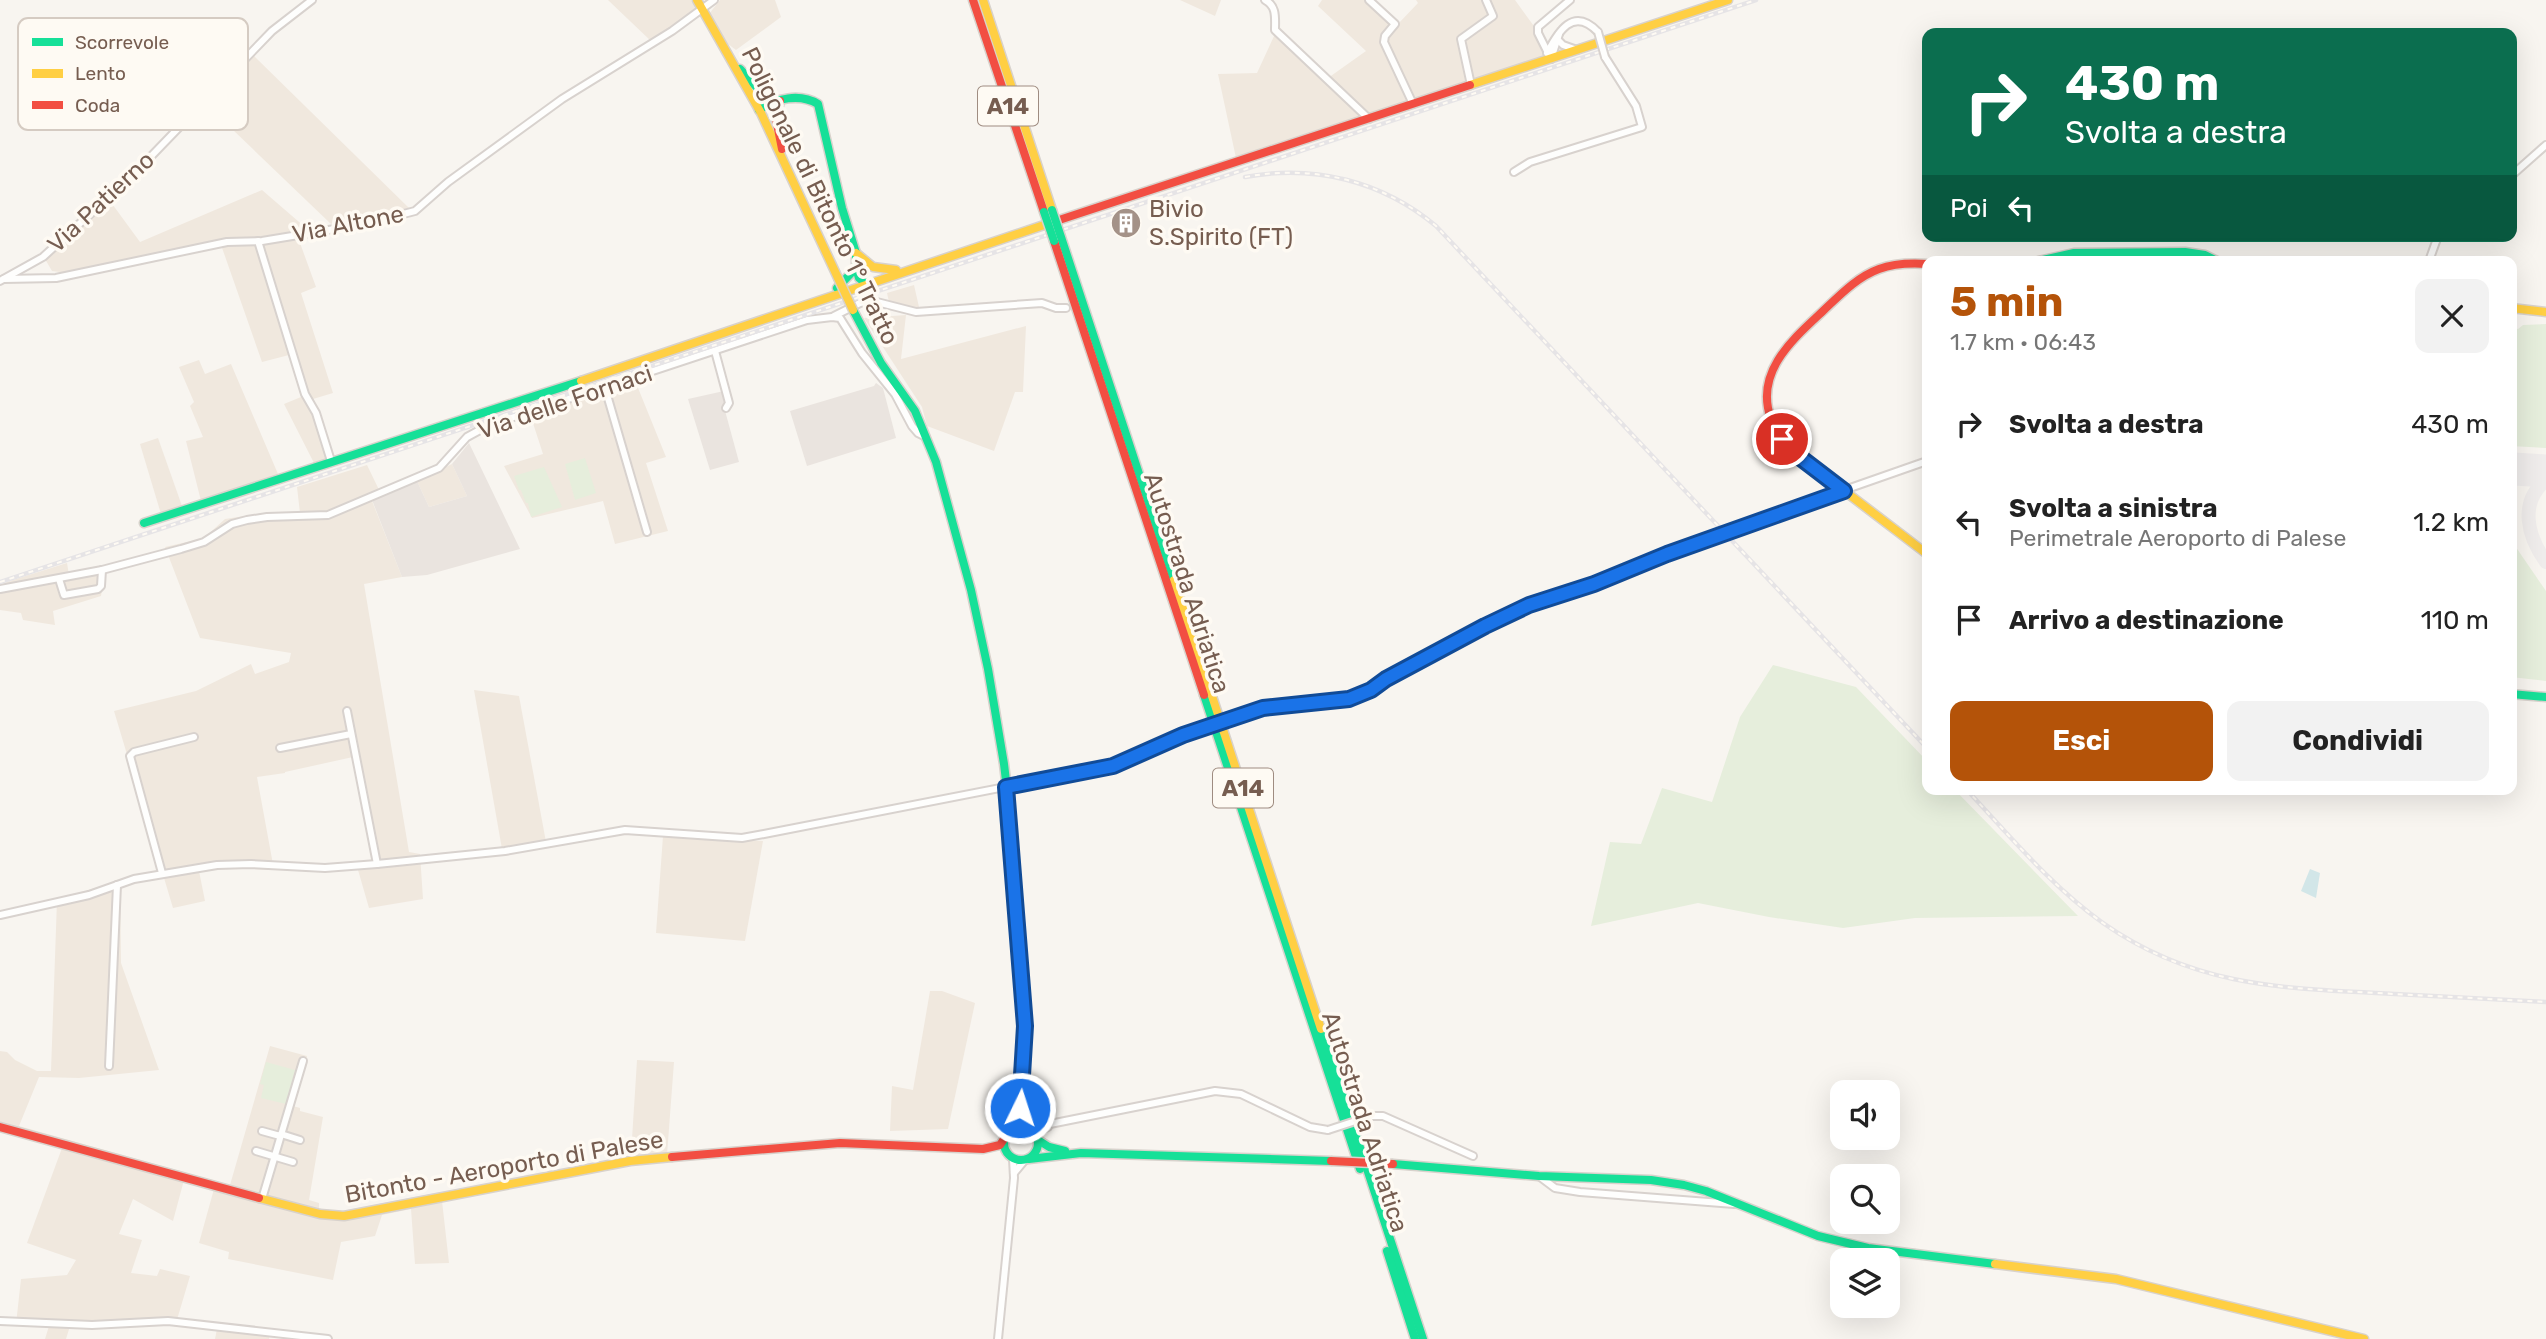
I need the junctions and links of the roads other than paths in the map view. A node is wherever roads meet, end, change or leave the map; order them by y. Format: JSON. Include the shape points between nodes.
{"nodes":[{"id":1,"x":312,"y":0,"type":"edge"},
{"id":2,"x":713,"y":0,"type":"edge"},
{"id":3,"x":973,"y":0,"type":"edge"},
{"id":4,"x":983,"y":0,"type":"edge"},
{"id":5,"x":1265,"y":0,"type":"edge"},
{"id":6,"x":1369,"y":0,"type":"edge"},
{"id":7,"x":1486,"y":0,"type":"edge"},
{"id":8,"x":1570,"y":0,"type":"edge"},
{"id":9,"x":1728,"y":0,"type":"edge"},
{"id":10,"x":699,"y":4,"type":"edge"},
{"id":11,"x":1556,"y":40,"type":"junction"},
{"id":12,"x":1542,"y":42,"type":"junction"},
{"id":13,"x":1577,"y":50,"type":"junction"},
{"id":14,"x":248,"y":56,"type":"edge"},
{"id":15,"x":1549,"y":56,"type":"junction"},
{"id":16,"x":730,"y":58,"type":"junction"},
{"id":17,"x":1471,"y":85,"type":"junction"},
{"id":18,"x":780,"y":101,"type":"junction"},
{"id":19,"x":1413,"y":104,"type":"junction"},
{"id":20,"x":759,"y":110,"type":"junction"},
{"id":21,"x":1369,"y":119,"type":"junction"},
{"id":22,"x":176,"y":130,"type":"edge"},
{"id":23,"x":2546,"y":145,"type":"edge"},
{"id":24,"x":788,"y":169,"type":"junction"},
{"id":25,"x":2517,"y":171,"type":"edge"},
{"id":26,"x":1514,"y":172,"type":"dead end"},
{"id":27,"x":1048,"y":211,"type":"junction"},
{"id":28,"x":1057,"y":239,"type":"junction"},
{"id":29,"x":258,"y":241,"type":"junction"},
{"id":30,"x":2060,"y":256,"type":"edge"},
{"id":31,"x":2207,"y":256,"type":"edge"},
{"id":32,"x":859,"y":264,"type":"junction"},
{"id":33,"x":1922,"y":264,"type":"edge"},
{"id":34,"x":906,"y":270,"type":"junction"},
{"id":35,"x":2,"y":280,"type":"edge"},
{"id":36,"x":865,"y":283,"type":"junction"},
{"id":37,"x":830,"y":295,"type":"junction"},
{"id":38,"x":1066,"y":308,"type":"dead end"},
{"id":39,"x":2517,"y":309,"type":"edge"},
{"id":40,"x":2546,"y":312,"type":"edge"},
{"id":41,"x":832,"y":317,"type":"junction"},
{"id":42,"x":715,"y":351,"type":"junction"},
{"id":43,"x":605,"y":388,"type":"junction"},
{"id":44,"x":726,"y":408,"type":"dead end"},
{"id":45,"x":926,"y":437,"type":"junction"},
{"id":46,"x":331,"y":461,"type":"junction"},
{"id":47,"x":1922,"y":463,"type":"edge"},
{"id":48,"x":1844,"y":491,"type":"junction"},
{"id":49,"x":144,"y":523,"type":"dead end"},
{"id":50,"x":647,"y":532,"type":"dead end"},
{"id":51,"x":1922,"y":550,"type":"edge"},
{"id":52,"x":102,"y":570,"type":"junction"},
{"id":53,"x":59,"y":579,"type":"junction"},
{"id":54,"x":0,"y":589,"type":"edge"},
{"id":55,"x":2517,"y":695,"type":"edge"},
{"id":56,"x":2546,"y":697,"type":"edge"},
{"id":57,"x":347,"y":711,"type":"dead end"},
{"id":58,"x":351,"y":734,"type":"junction"},
{"id":59,"x":194,"y":737,"type":"dead end"},
{"id":60,"x":280,"y":748,"type":"dead end"},
{"id":61,"x":1006,"y":787,"type":"junction"},
{"id":62,"x":377,"y":864,"type":"junction"},
{"id":63,"x":162,"y":873,"type":"junction"},
{"id":64,"x":117,"y":885,"type":"junction"},
{"id":65,"x":0,"y":915,"type":"edge"},
{"id":66,"x":303,"y":1061,"type":"dead end"},
{"id":67,"x":109,"y":1066,"type":"dead end"},
{"id":68,"x":1020,"y":1108,"type":"junction"},
{"id":69,"x":1053,"y":1125,"type":"junction"},
{"id":70,"x":0,"y":1127,"type":"edge"},
{"id":71,"x":1027,"y":1127,"type":"junction"},
{"id":72,"x":1013,"y":1128,"type":"junction"},
{"id":73,"x":262,"y":1131,"type":"dead end"},
{"id":74,"x":281,"y":1135,"type":"junction"},
{"id":75,"x":1038,"y":1138,"type":"junction"},
{"id":76,"x":1004,"y":1139,"type":"junction"},
{"id":77,"x":300,"y":1140,"type":"dead end"},
{"id":78,"x":983,"y":1149,"type":"junction"},
{"id":79,"x":256,"y":1151,"type":"dead end"},
{"id":80,"x":1081,"y":1153,"type":"junction"},
{"id":81,"x":274,"y":1156,"type":"junction"},
{"id":82,"x":1474,"y":1156,"type":"dead end"},
{"id":83,"x":1012,"y":1158,"type":"junction"},
{"id":84,"x":1027,"y":1160,"type":"junction"},
{"id":85,"x":293,"y":1162,"type":"dead end"},
{"id":86,"x":1014,"y":1173,"type":"junction"},
{"id":87,"x":1539,"y":1176,"type":"junction"},
{"id":88,"x":262,"y":1199,"type":"junction"},
{"id":89,"x":1740,"y":1205,"type":"junction"},
{"id":90,"x":0,"y":1321,"type":"edge"},
{"id":91,"x":328,"y":1339,"type":"edge"},
{"id":92,"x":998,"y":1339,"type":"edge"},
{"id":93,"x":1415,"y":1339,"type":"edge"},
{"id":94,"x":1423,"y":1339,"type":"edge"},
{"id":95,"x":2364,"y":1339,"type":"edge"}],
"edges":[{"from":1,"to":14,"type":"street","name":"Via Patierno"},
{"from":2,"to":10,"type":"street","name":"Via Altone"},
{"from":3,"to":27,"type":"main road","name":"Autostrada Adriatica","number":"A14"},
{"from":4,"to":27,"type":"main road","name":"Autostrada Adriatica","number":"A14"},
{"from":5,"to":21,"type":"street","via":[[1275,10],[1275,30]]},
{"from":6,"to":19,"type":"street","via":[[1395,24],[1384,42]]},
{"from":7,"to":17,"type":"street","via":[[1493,16],[1461,39]]},
{"from":8,"to":12,"type":"street","via":[[1538,27]]},
{"from":9,"to":13,"type":"main road"},
{"from":10,"to":16,"type":"main road","name":"Poligonale di Bitonto 1° Tratto"},
{"from":10,"to":29,"type":"street","name":"Via Altone","via":[[672,31],[562,99],[415,211]]},
{"from":11,"to":12,"type":"street"},
{"from":11,"to":13,"type":"street"},
{"from":11,"to":15,"type":"street"},
{"from":11,"to":26,"type":"street","bridge":true,"via":[[1559,31],[1575,21],[1598,32],[1605,58],[1636,106],[1642,127],[1530,162]]},
{"from":12,"to":15,"type":"street"},
{"from":13,"to":15,"type":"main road"},
{"from":15,"to":17,"type":"main road"},
{"from":16,"to":18,"type":"main road","via":[[757,88]]},
{"from":16,"to":20,"type":"main road","name":"Poligonale di Bitonto 1° Tratto"},
{"from":17,"to":19,"type":"main road"},
{"from":18,"to":20,"type":"main road"},
{"from":18,"to":24,"type":"main road","via":[[776,127]]},
{"from":18,"to":32,"type":"main road","via":[[798,96],[818,104]]},
{"from":19,"to":21,"type":"main road"},
{"from":20,"to":24,"type":"main road","name":"Poligonale di Bitonto 1° Tratto"},
{"from":21,"to":34,"type":"main road"},
{"from":22,"to":35,"type":"street","name":"Via Patierno","via":[[43,257]]},
{"from":23,"to":25,"type":"street"},
{"from":24,"to":45,"type":"main road","name":"Poligonale di Bitonto 1° Tratto","bridge":true,"via":[[853,310]]},
{"from":27,"to":28,"type":"main road","name":"Autostrada Adriatica","number":"A14","bridge":true},
{"from":28,"to":93,"type":"main road","name":"Autostrada Adriatica","number":"A14"},
{"from":28,"to":94,"type":"main road","name":"Autostrada Adriatica","number":"A14"},
{"from":29,"to":35,"type":"street","name":"Via Altone","via":[[227,242],[56,278]]},
{"from":29,"to":46,"type":"street","via":[[305,394]]},
{"from":30,"to":31,"type":"main road","via":[[2185,252]]},
{"from":32,"to":34,"type":"main road"},
{"from":32,"to":36,"type":"main road"},
{"from":32,"to":37,"type":"main road"},
{"from":33,"to":48,"type":"main road","via":[[1889,265],[1858,278],[1794,340],[1772,371],[1768,408],[1773,425],[1793,452]]},
{"from":34,"to":36,"type":"main road"},
{"from":36,"to":37,"type":"main road"},
{"from":37,"to":46,"type":"main road"},
{"from":38,"to":41,"type":"street","name":"Via delle Fornaci","via":[[1042,303],[916,312],[873,301]]},
{"from":39,"to":40,"type":"main road"},
{"from":41,"to":42,"type":"street","name":"Via delle Fornaci","via":[[807,320]]},
{"from":41,"to":45,"type":"street","via":[[842,321],[895,394],[912,426]]},
{"from":42,"to":43,"type":"street","name":"Via delle Fornaci"},
{"from":42,"to":44,"type":"street","via":[[729,403]]},
{"from":43,"to":50,"type":"street"},
{"from":43,"to":52,"type":"street","name":"Via delle Fornaci","via":[[477,430],[439,468],[332,514],[247,520],[204,542]]},
{"from":45,"to":61,"type":"main road","name":"Poligonale di Bitonto 1° Tratto","via":[[971,590],[999,727]]},
{"from":46,"to":49,"type":"main road"},
{"from":47,"to":48,"type":"street"},
{"from":48,"to":51,"type":"main road"},
{"from":48,"to":61,"type":"street","bridge":true,"via":[[1529,605],[1349,699],[1263,708],[1113,766]]},
{"from":52,"to":53,"type":"street","name":"Via delle Fornaci"},
{"from":52,"to":53,"type":"street","via":[[98,589],[64,595]]},
{"from":53,"to":54,"type":"street","name":"Via delle Fornaci"},
{"from":55,"to":56,"type":"main road"},
{"from":57,"to":58,"type":"street"},
{"from":58,"to":60,"type":"street"},
{"from":58,"to":62,"type":"street"},
{"from":59,"to":63,"type":"street","via":[[130,756]]},
{"from":61,"to":62,"type":"street","via":[[742,838],[625,830],[505,851]]},
{"from":61,"to":68,"type":"main road","name":"Poligonale di Bitonto 1° Tratto","via":[[1025,1026]]},
{"from":62,"to":63,"type":"street","via":[[325,868],[216,865]]},
{"from":63,"to":64,"type":"street"},
{"from":64,"to":65,"type":"street"},
{"from":64,"to":67,"type":"street"},
{"from":66,"to":74,"type":"street"},
{"from":68,"to":71,"type":"main road"},
{"from":68,"to":72,"type":"main road"},
{"from":69,"to":71,"type":"street"},
{"from":69,"to":75,"type":"street","via":[[1041,1130]]},
{"from":69,"to":82,"type":"street","bridge":true,"via":[[1215,1091],[1241,1094],[1310,1127],[1328,1130],[1383,1116]]},
{"from":70,"to":88,"type":"main road","name":"Bitonto - Aeroporto di Palese"},
{"from":71,"to":72,"type":"main road"},
{"from":71,"to":75,"type":"main road"},
{"from":72,"to":76,"type":"main road"},
{"from":73,"to":74,"type":"street"},
{"from":74,"to":77,"type":"street"},
{"from":74,"to":81,"type":"street"},
{"from":75,"to":80,"type":"main road","via":[[1049,1147]]},
{"from":75,"to":84,"type":"main road","via":[[1037,1151]]},
{"from":76,"to":78,"type":"main road","via":[[1000,1145]]},
{"from":76,"to":83,"type":"main road","via":[[1004,1149]]},
{"from":78,"to":83,"type":"main road"},
{"from":78,"to":88,"type":"main road","name":"Bitonto - Aeroporto di Palese","via":[[839,1143],[630,1161],[344,1216]]},
{"from":79,"to":81,"type":"street"},
{"from":80,"to":84,"type":"main road"},
{"from":80,"to":87,"type":"main road","bridge":true,"via":[[1392,1164]]},
{"from":81,"to":85,"type":"street"},
{"from":81,"to":88,"type":"street"},
{"from":83,"to":84,"type":"main road"},
{"from":83,"to":86,"type":"street"},
{"from":84,"to":86,"type":"street"},
{"from":86,"to":92,"type":"street"},
{"from":87,"to":89,"type":"main road","via":[[1651,1180],[1706,1191]]},
{"from":87,"to":89,"type":"street","via":[[1555,1188],[1580,1192]]},
{"from":89,"to":95,"type":"main road","via":[[1818,1236],[1868,1248],[2116,1279]]},
{"from":90,"to":91,"type":"street","via":[[92,1325],[168,1321]]}]}
